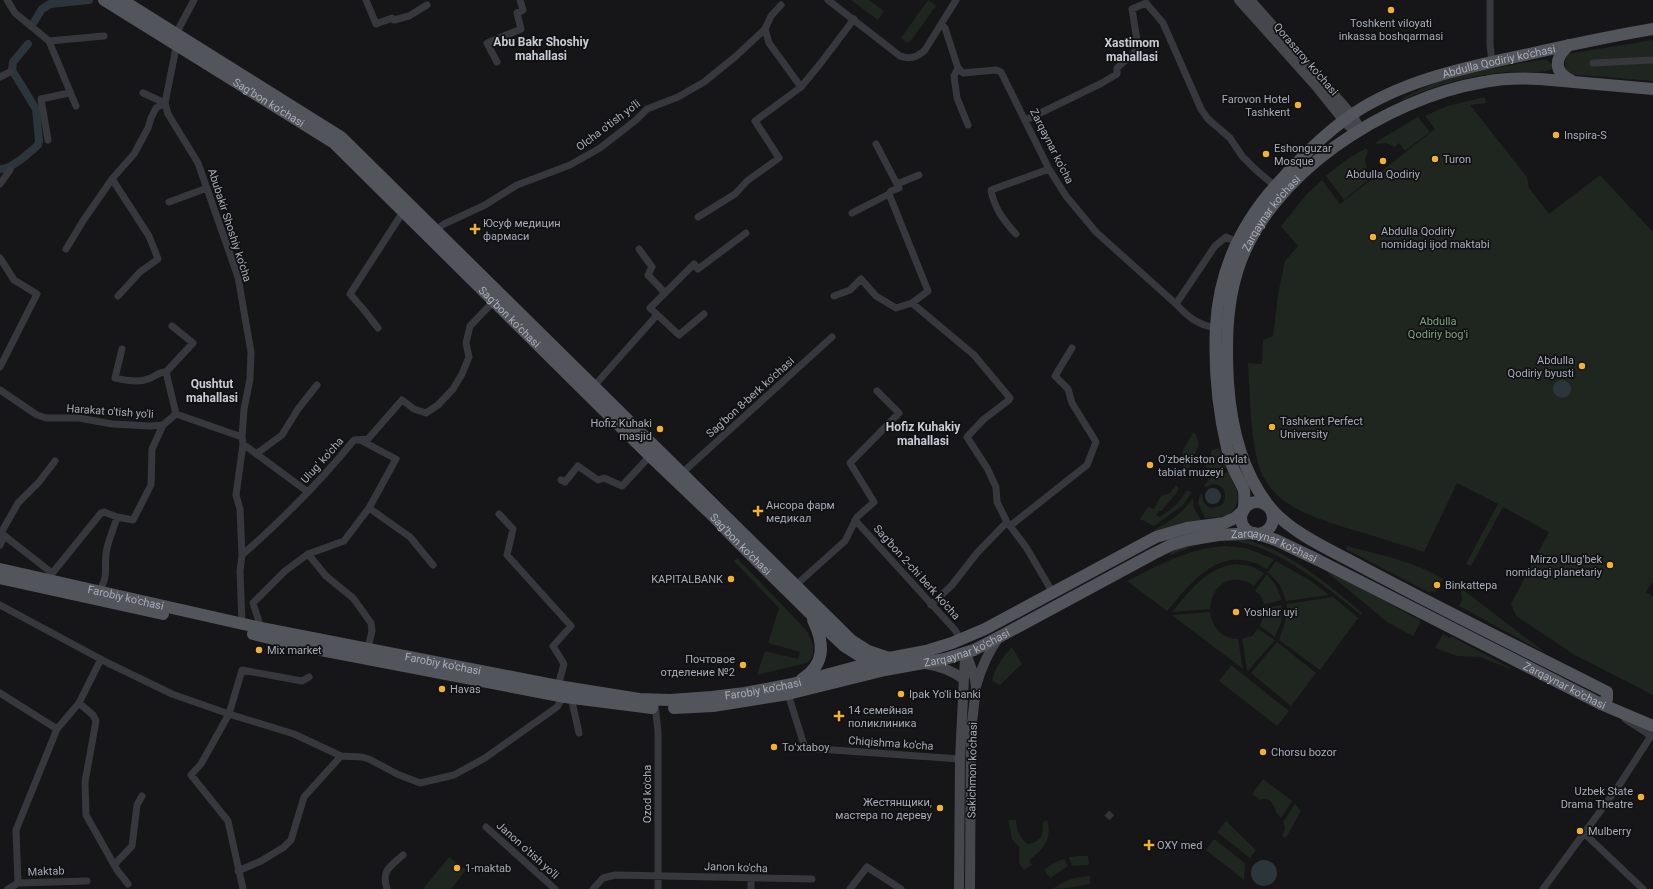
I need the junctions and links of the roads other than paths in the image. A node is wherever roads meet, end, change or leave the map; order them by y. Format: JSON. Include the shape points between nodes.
{"nodes":[{"id":1,"x":7,"y":0,"type":"edge"},
{"id":2,"x":122,"y":0,"type":"edge"},
{"id":3,"x":194,"y":0,"type":"edge"},
{"id":4,"x":366,"y":0,"type":"edge"},
{"id":5,"x":520,"y":0,"type":"edge"},
{"id":6,"x":828,"y":0,"type":"edge"},
{"id":7,"x":956,"y":0,"type":"edge"},
{"id":8,"x":1490,"y":0,"type":"edge"},
{"id":9,"x":105,"y":1,"type":"edge"},
{"id":10,"x":1247,"y":1,"type":"edge"},
{"id":11,"x":427,"y":5,"type":"dead end"},
{"id":12,"x":781,"y":5,"type":"dead end"},
{"id":13,"x":854,"y":19,"type":"junction"},
{"id":14,"x":941,"y":24,"type":"junction"},
{"id":15,"x":765,"y":29,"type":"junction"},
{"id":16,"x":1653,"y":29,"type":"edge"},
{"id":17,"x":104,"y":36,"type":"dead end"},
{"id":18,"x":177,"y":40,"type":"junction"},
{"id":19,"x":49,"y":41,"type":"junction"},
{"id":20,"x":1569,"y":45,"type":"junction"},
{"id":21,"x":1653,"y":60,"type":"edge"},
{"id":22,"x":497,"y":62,"type":"dead end"},
{"id":23,"x":1492,"y":62,"type":"junction"},
{"id":24,"x":1593,"y":63,"type":"dead end"},
{"id":25,"x":958,"y":68,"type":"junction"},
{"id":26,"x":10,"y":72,"type":"dead end"},
{"id":27,"x":0,"y":77,"type":"edge"},
{"id":28,"x":1575,"y":83,"type":"junction"},
{"id":29,"x":801,"y":86,"type":"junction"},
{"id":30,"x":1653,"y":90,"type":"edge"},
{"id":31,"x":69,"y":93,"type":"junction"},
{"id":32,"x":143,"y":93,"type":"dead end"},
{"id":33,"x":165,"y":103,"type":"junction"},
{"id":34,"x":76,"y":106,"type":"dead end"},
{"id":35,"x":1348,"y":118,"type":"junction"},
{"id":36,"x":1026,"y":120,"type":"junction"},
{"id":37,"x":968,"y":125,"type":"dead end"},
{"id":38,"x":1358,"y":130,"type":"junction"},
{"id":39,"x":48,"y":140,"type":"dead end"},
{"id":40,"x":876,"y":144,"type":"dead end"},
{"id":41,"x":1049,"y":169,"type":"junction"},
{"id":42,"x":10,"y":170,"type":"dead end"},
{"id":43,"x":919,"y":175,"type":"dead end"},
{"id":44,"x":112,"y":179,"type":"junction"},
{"id":45,"x":0,"y":184,"type":"edge"},
{"id":46,"x":898,"y":184,"type":"junction"},
{"id":47,"x":1275,"y":186,"type":"junction"},
{"id":48,"x":207,"y":188,"type":"junction"},
{"id":49,"x":889,"y":194,"type":"junction"},
{"id":50,"x":397,"y":199,"type":"junction"},
{"id":51,"x":169,"y":202,"type":"dead end"},
{"id":52,"x":403,"y":212,"type":"junction"},
{"id":53,"x":852,"y":213,"type":"dead end"},
{"id":54,"x":698,"y":217,"type":"dead end"},
{"id":55,"x":432,"y":233,"type":"junction"},
{"id":56,"x":746,"y":233,"type":"dead end"},
{"id":57,"x":1016,"y":234,"type":"dead end"},
{"id":58,"x":1242,"y":245,"type":"junction"},
{"id":59,"x":66,"y":249,"type":"dead end"},
{"id":60,"x":639,"y":249,"type":"dead end"},
{"id":61,"x":0,"y":258,"type":"edge"},
{"id":62,"x":665,"y":293,"type":"junction"},
{"id":63,"x":492,"y":294,"type":"junction"},
{"id":64,"x":118,"y":296,"type":"dead end"},
{"id":65,"x":834,"y":296,"type":"dead end"},
{"id":66,"x":912,"y":303,"type":"junction"},
{"id":67,"x":1176,"y":304,"type":"junction"},
{"id":68,"x":704,"y":314,"type":"dead end"},
{"id":69,"x":657,"y":315,"type":"junction"},
{"id":70,"x":172,"y":326,"type":"dead end"},
{"id":71,"x":378,"y":328,"type":"dead end"},
{"id":72,"x":1216,"y":328,"type":"junction"},
{"id":73,"x":832,"y":337,"type":"dead end"},
{"id":74,"x":1072,"y":348,"type":"dead end"},
{"id":75,"x":122,"y":349,"type":"dead end"},
{"id":76,"x":0,"y":367,"type":"edge"},
{"id":77,"x":166,"y":372,"type":"junction"},
{"id":78,"x":317,"y":385,"type":"dead end"},
{"id":79,"x":594,"y":386,"type":"junction"},
{"id":80,"x":0,"y":390,"type":"edge"},
{"id":81,"x":877,"y":391,"type":"dead end"},
{"id":82,"x":176,"y":414,"type":"junction"},
{"id":83,"x":163,"y":425,"type":"junction"},
{"id":84,"x":242,"y":441,"type":"junction"},
{"id":85,"x":362,"y":441,"type":"junction"},
{"id":86,"x":256,"y":454,"type":"junction"},
{"id":87,"x":650,"y":456,"type":"junction"},
{"id":88,"x":55,"y":461,"type":"dead end"},
{"id":89,"x":682,"y":473,"type":"junction"},
{"id":90,"x":561,"y":480,"type":"dead end"},
{"id":91,"x":308,"y":492,"type":"junction"},
{"id":92,"x":369,"y":508,"type":"junction"},
{"id":93,"x":1270,"y":508,"type":"junction"},
{"id":94,"x":1244,"y":510,"type":"junction"},
{"id":95,"x":500,"y":514,"type":"dead end"},
{"id":96,"x":117,"y":517,"type":"junction"},
{"id":97,"x":855,"y":520,"type":"junction"},
{"id":98,"x":1009,"y":524,"type":"junction"},
{"id":99,"x":1254,"y":533,"type":"junction"},
{"id":100,"x":4,"y":536,"type":"junction"},
{"id":101,"x":0,"y":545,"type":"edge"},
{"id":102,"x":308,"y":554,"type":"junction"},
{"id":103,"x":242,"y":555,"type":"junction"},
{"id":104,"x":433,"y":565,"type":"dead end"},
{"id":105,"x":0,"y":569,"type":"edge"},
{"id":106,"x":50,"y":576,"type":"junction"},
{"id":107,"x":0,"y":578,"type":"edge"},
{"id":108,"x":796,"y":585,"type":"junction"},
{"id":109,"x":99,"y":591,"type":"junction"},
{"id":110,"x":1053,"y":593,"type":"junction"},
{"id":111,"x":0,"y":605,"type":"edge"},
{"id":112,"x":932,"y":605,"type":"junction"},
{"id":113,"x":808,"y":612,"type":"junction"},
{"id":114,"x":242,"y":623,"type":"junction"},
{"id":115,"x":261,"y":628,"type":"junction"},
{"id":116,"x":974,"y":634,"type":"junction"},
{"id":117,"x":999,"y":637,"type":"junction"},
{"id":118,"x":961,"y":640,"type":"junction"},
{"id":119,"x":368,"y":648,"type":"junction"},
{"id":120,"x":966,"y":653,"type":"junction"},
{"id":121,"x":889,"y":658,"type":"junction"},
{"id":122,"x":101,"y":659,"type":"junction"},
{"id":123,"x":870,"y":663,"type":"junction"},
{"id":124,"x":924,"y":664,"type":"junction"},
{"id":125,"x":885,"y":670,"type":"junction"},
{"id":126,"x":309,"y":677,"type":"dead end"},
{"id":127,"x":963,"y":679,"type":"junction"},
{"id":128,"x":976,"y":688,"type":"junction"},
{"id":129,"x":565,"y":692,"type":"junction"},
{"id":130,"x":0,"y":693,"type":"edge"},
{"id":131,"x":791,"y":694,"type":"junction"},
{"id":132,"x":79,"y":703,"type":"junction"},
{"id":133,"x":655,"y":704,"type":"junction"},
{"id":134,"x":1601,"y":704,"type":"junction"},
{"id":135,"x":229,"y":714,"type":"junction"},
{"id":136,"x":57,"y":729,"type":"junction"},
{"id":137,"x":579,"y":733,"type":"dead end"},
{"id":138,"x":1652,"y":733,"type":"edge"},
{"id":139,"x":341,"y":756,"type":"junction"},
{"id":140,"x":960,"y":759,"type":"junction"},
{"id":141,"x":142,"y":796,"type":"dead end"},
{"id":142,"x":486,"y":827,"type":"dead end"},
{"id":143,"x":1585,"y":834,"type":"junction"},
{"id":144,"x":402,"y":855,"type":"dead end"},
{"id":145,"x":114,"y":865,"type":"junction"},
{"id":146,"x":238,"y":871,"type":"junction"},
{"id":147,"x":658,"y":875,"type":"junction"},
{"id":148,"x":751,"y":879,"type":"junction"},
{"id":149,"x":812,"y":879,"type":"dead end"},
{"id":150,"x":87,"y":881,"type":"dead end"},
{"id":151,"x":18,"y":883,"type":"junction"},
{"id":152,"x":128,"y":884,"type":"dead end"},
{"id":153,"x":1548,"y":887,"type":"edge"},
{"id":154,"x":8,"y":889,"type":"edge"},
{"id":155,"x":243,"y":889,"type":"edge"},
{"id":156,"x":387,"y":889,"type":"edge"},
{"id":157,"x":555,"y":889,"type":"edge"},
{"id":158,"x":593,"y":889,"type":"edge"},
{"id":159,"x":658,"y":889,"type":"edge"},
{"id":160,"x":752,"y":889,"type":"edge"},
{"id":161,"x":850,"y":889,"type":"edge"},
{"id":162,"x":901,"y":889,"type":"edge"},
{"id":163,"x":959,"y":889,"type":"edge"},
{"id":164,"x":970,"y":889,"type":"edge"},
{"id":165,"x":1643,"y":889,"type":"edge"}],
"edges":[{"from":1,"to":19,"type":"street","via":[[15,13]]},
{"from":2,"to":18,"type":"main road","name":"Sag’bon ko’chasi"},
{"from":3,"to":18,"type":"street","via":[[180,26]]},
{"from":4,"to":11,"type":"street","via":[[376,24],[392,18],[394,20],[409,16]]},
{"from":5,"to":22,"type":"street","via":[[523,10],[517,13],[521,29],[487,43]]},
{"from":6,"to":13,"type":"street"},
{"from":7,"to":14,"type":"street"},
{"from":8,"to":23,"type":"street"},
{"from":9,"to":18,"type":"main road","name":"Sag’bon ko’chasi"},
{"from":10,"to":35,"type":"main road","name":"Qorasaroy ko'chasi"},
{"from":12,"to":15,"type":"street","name":"Olcha o'tish yo'li","via":[[771,16]]},
{"from":13,"to":14,"type":"street","via":[[900,56],[907,58],[918,56],[925,50]]},
{"from":13,"to":29,"type":"street"},
{"from":14,"to":25,"type":"street","via":[[945,28]]},
{"from":15,"to":29,"type":"street","via":[[769,43]]},
{"from":15,"to":55,"type":"street","name":"Olcha o'tish yo'li","via":[[704,82],[678,97],[647,109],[588,155],[570,165],[517,185]]},
{"from":16,"to":20,"type":"main road","name":"Abdulla Qodiriy ko'chasi"},
{"from":17,"to":19,"type":"street"},
{"from":18,"to":33,"type":"street"},
{"from":18,"to":50,"type":"main road","name":"Sag’bon ko’chasi","via":[[334,143]]},
{"from":19,"to":31,"type":"street"},
{"from":20,"to":23,"type":"main road","name":"Abdulla Qodiriy ko'chasi"},
{"from":20,"to":28,"type":"main road","via":[[1560,55],[1558,67],[1562,75]]},
{"from":21,"to":24,"type":"street"},
{"from":23,"to":35,"type":"main road","name":"Abdulla Qodiriy ko'chasi","via":[[1415,84],[1377,100]]},
{"from":25,"to":36,"type":"street","name":"Zarqaynar ko'cha","via":[[963,73],[996,70],[1001,72]]},
{"from":25,"to":37,"type":"street","via":[[954,76],[957,98]]},
{"from":26,"to":27,"type":"street"},
{"from":28,"to":30,"type":"main road","name":"Abdulla Qodiriy ko'chasi"},
{"from":28,"to":38,"type":"main road","name":"Abdulla Qodiriy ko'chasi","via":[[1522,78],[1467,85],[1417,102]]},
{"from":29,"to":54,"type":"street","via":[[755,121],[779,158],[747,180],[735,194]]},
{"from":31,"to":34,"type":"street"},
{"from":31,"to":39,"type":"street","via":[[41,99]]},
{"from":32,"to":33,"type":"street"},
{"from":33,"to":44,"type":"street","via":[[156,108],[134,154]]},
{"from":33,"to":48,"type":"street","name":"Abubakir Shoshiy ko'cha","via":[[168,114],[198,163]]},
{"from":35,"to":38,"type":"main road","name":"Qorasaroy ko'chasi"},
{"from":35,"to":47,"type":"main road","name":"Zarqaynar ko'chasi","via":[[1302,157]]},
{"from":36,"to":41,"type":"street","name":"Zarqaynar ko'cha"},
{"from":36,"to":47,"type":"street","via":[[1117,74],[1117,68],[1138,47],[1132,9],[1146,3],[1163,23],[1201,109],[1208,119],[1230,138],[1242,156]]},
{"from":38,"to":58,"type":"main road","name":"Zarqaynar ko'chasi","via":[[1323,156],[1290,186]]},
{"from":40,"to":46,"type":"street"},
{"from":41,"to":57,"type":"street","via":[[991,190],[992,200],[1003,220]]},
{"from":41,"to":67,"type":"street","name":"Zarqaynar ko'cha","via":[[1066,196],[1096,232]]},
{"from":42,"to":45,"type":"street"},
{"from":43,"to":46,"type":"street"},
{"from":44,"to":59,"type":"street"},
{"from":44,"to":64,"type":"street","via":[[150,236],[158,259],[140,272]]},
{"from":46,"to":49,"type":"street","via":[[899,188]]},
{"from":47,"to":58,"type":"main road","name":"Zarqaynar ko'chasi","via":[[1251,216]]},
{"from":48,"to":51,"type":"street"},
{"from":48,"to":84,"type":"street","name":"Abubakir Shoshiy ko'cha","via":[[238,277],[251,352]]},
{"from":49,"to":53,"type":"street"},
{"from":49,"to":66,"type":"street","via":[[928,291]]},
{"from":50,"to":52,"type":"main road","name":"Sag’bon ko’chasi"},
{"from":50,"to":55,"type":"main road","name":"Sag’bon ko’chasi"},
{"from":52,"to":55,"type":"main road","name":"Sag’bon ko’chasi"},
{"from":52,"to":71,"type":"street","via":[[350,294]]},
{"from":55,"to":63,"type":"main road","name":"Sag’bon ko’chasi"},
{"from":56,"to":62,"type":"street","via":[[698,269],[694,264]]},
{"from":58,"to":67,"type":"street","name":"Zarqaynar ko'chasi","via":[[1226,237],[1215,246]]},
{"from":58,"to":72,"type":"main road","name":"Zarqaynar ko'chasi","via":[[1226,270]]},
{"from":58,"to":93,"type":"main road","name":"Zarqaynar ko'chasi","via":[[1228,313],[1226,346],[1229,389],[1240,454],[1250,478]]},
{"from":60,"to":62,"type":"street","via":[[652,267],[648,275]]},
{"from":61,"to":76,"type":"street","via":[[14,280],[37,294]]},
{"from":62,"to":69,"type":"street","via":[[650,308]]},
{"from":63,"to":79,"type":"main road","name":"Sag’bon ko’chasi"},
{"from":63,"to":85,"type":"street","name":"Ulug' ko'cha","via":[[470,326],[466,342],[469,357],[453,389],[426,413],[402,400],[368,439]]},
{"from":63,"to":87,"type":"main road","name":"Sag’bon ko’chasi"},
{"from":65,"to":66,"type":"street","via":[[850,290],[861,279],[876,296],[896,308]]},
{"from":66,"to":98,"type":"street","via":[[974,355],[1010,398],[967,437],[987,468],[996,487],[997,502]]},
{"from":67,"to":72,"type":"street","name":"Zarqaynar ko'cha","via":[[1187,317],[1204,326]]},
{"from":68,"to":69,"type":"street","via":[[679,335]]},
{"from":69,"to":79,"type":"street"},
{"from":70,"to":77,"type":"street","via":[[194,343]]},
{"from":72,"to":94,"type":"main road","name":"Zarqaynar ko'chasi","via":[[1220,408],[1230,458],[1244,491]]},
{"from":73,"to":89,"type":"street","name":"Sag'bon 8-berk ko'chasi"},
{"from":74,"to":98,"type":"street","via":[[1055,376],[1068,389],[1072,403],[1096,442],[1087,465]]},
{"from":75,"to":77,"type":"street","via":[[115,378],[131,381],[148,379],[159,372]]},
{"from":77,"to":82,"type":"street"},
{"from":78,"to":86,"type":"street","via":[[282,435]]},
{"from":79,"to":89,"type":"main road","name":"Sag’bon ko’chasi"},
{"from":80,"to":83,"type":"street","name":"Harakat o'tish yo'li","via":[[37,415],[46,418],[79,418],[112,424]]},
{"from":81,"to":97,"type":"street","via":[[899,413],[850,463],[874,500]]},
{"from":82,"to":83,"type":"street","name":"Harakat o'tish yo'li"},
{"from":82,"to":84,"type":"street"},
{"from":83,"to":96,"type":"street","via":[[152,449],[151,485],[133,520]]},
{"from":84,"to":86,"type":"street"},
{"from":84,"to":103,"type":"street","name":"Abubakir Shoshiy ko'cha","via":[[236,495],[240,509]]},
{"from":85,"to":91,"type":"street","name":"Ulug' ko'cha","via":[[354,440]]},
{"from":85,"to":92,"type":"street","via":[[396,459]]},
{"from":86,"to":91,"type":"street"},
{"from":87,"to":90,"type":"street","via":[[622,486],[604,478],[598,480],[578,466],[565,482]]},
{"from":87,"to":113,"type":"main road","name":"Sag’bon ko’chasi"},
{"from":88,"to":100,"type":"street","via":[[18,503],[1,533]]},
{"from":89,"to":108,"type":"main road","name":"Sag’bon ko’chasi"},
{"from":91,"to":103,"type":"street","name":"Ulug' ko'cha","via":[[276,526]]},
{"from":92,"to":102,"type":"street","via":[[344,541]]},
{"from":92,"to":104,"type":"street","via":[[410,537]]},
{"from":93,"to":94,"type":"main road","via":[[1256,502],[1249,504]]},
{"from":93,"to":99,"type":"main road","via":[[1273,518],[1271,526],[1265,531]]},
{"from":93,"to":134,"type":"main road","name":"Zarqaynar ko'chasi","via":[[1294,528],[1318,543],[1443,610],[1607,692],[1607,700]]},
{"from":94,"to":99,"type":"main road","via":[[1243,524]]},
{"from":94,"to":110,"type":"main road","name":"Zarqaynar ko'chasi","via":[[1224,523],[1187,528],[1156,538]]},
{"from":95,"to":129,"type":"street","via":[[514,528],[507,555],[571,626],[553,646],[564,664]]},
{"from":96,"to":106,"type":"street","via":[[101,512]]},
{"from":96,"to":109,"type":"street","via":[[106,554],[105,582]]},
{"from":97,"to":108,"type":"street","via":[[845,541]]},
{"from":97,"to":112,"type":"street","name":"Sag'bon 2-chi berk ko'cha"},
{"from":98,"to":110,"type":"street"},
{"from":98,"to":112,"type":"street","via":[[977,553],[952,585]]},
{"from":99,"to":117,"type":"main road","name":"Zarqaynar ko'chasi","via":[[1206,536],[1171,545]]},
{"from":99,"to":134,"type":"main road","name":"Zarqaynar ko'chasi","via":[[1276,540],[1318,560]]},
{"from":100,"to":101,"type":"street"},
{"from":100,"to":106,"type":"street"},
{"from":102,"to":115,"type":"street","via":[[253,603]]},
{"from":102,"to":119,"type":"street","via":[[326,576],[353,598],[371,623]]},
{"from":103,"to":114,"type":"street","name":"Abubakir Shoshiy ko'cha"},
{"from":105,"to":106,"type":"main road","name":"Farobiy ko'chasi"},
{"from":106,"to":109,"type":"main road","name":"Farobiy ko'chasi"},
{"from":107,"to":129,"type":"main road","name":"Farobiy ko'chasi","via":[[320,650]]},
{"from":108,"to":121,"type":"main road","name":"Sag’bon ko’chasi","via":[[851,640],[868,651]]},
{"from":109,"to":114,"type":"main road","name":"Farobiy ko'chasi"},
{"from":110,"to":116,"type":"main road","name":"Zarqaynar ko'chasi"},
{"from":111,"to":122,"type":"street"},
{"from":112,"to":118,"type":"street","name":"Sag'bon 2-chi berk ko'cha"},
{"from":113,"to":123,"type":"main road","name":"Sag’bon ko’chasi","via":[[844,646]]},
{"from":113,"to":131,"type":"main road","via":[[820,638],[820,657],[816,666]]},
{"from":114,"to":115,"type":"main road","name":"Farobiy ko'chasi"},
{"from":115,"to":119,"type":"main road","name":"Farobiy ko'chasi"},
{"from":116,"to":118,"type":"main road","name":"Zarqaynar ko'chasi"},
{"from":116,"to":120,"type":"main road","name":"Sakichmon ko'chasi"},
{"from":117,"to":120,"type":"main road","name":"Zarqaynar ko'chasi"},
{"from":117,"to":128,"type":"main road","via":[[984,665]]},
{"from":118,"to":120,"type":"main road","name":"Sakichmon ko'chasi"},
{"from":118,"to":121,"type":"main road","name":"Zarqaynar ko'chasi"},
{"from":119,"to":129,"type":"main road","name":"Farobiy ko'chasi"},
{"from":120,"to":124,"type":"main road","name":"Zarqaynar ko'chasi"},
{"from":120,"to":127,"type":"main road","name":"Sakichmon ko'chasi"},
{"from":120,"to":128,"type":"main road","name":"Sakichmon ko'chasi"},
{"from":121,"to":123,"type":"main road","name":"Farobiy ko'chasi"},
{"from":121,"to":125,"type":"main road"},
{"from":122,"to":132,"type":"street"},
{"from":122,"to":135,"type":"street","via":[[172,694]]},
{"from":123,"to":125,"type":"main road","name":"Sag’bon ko’chasi"},
{"from":123,"to":131,"type":"main road","name":"Farobiy ko'chasi"},
{"from":124,"to":125,"type":"main road","name":"Zarqaynar ko'chasi"},
{"from":124,"to":127,"type":"main road","via":[[952,671]]},
{"from":125,"to":131,"type":"main road","name":"Farobiy ko'chasi"},
{"from":126,"to":135,"type":"street","via":[[302,681],[242,670]]},
{"from":127,"to":140,"type":"main road","name":"Sakichmon ko'chasi"},
{"from":128,"to":164,"type":"main road","name":"Sakichmon ko'chasi","via":[[972,731]]},
{"from":129,"to":133,"type":"main road","name":"Farobiy ko'chasi"},
{"from":129,"to":137,"type":"street"},
{"from":129,"to":139,"type":"street","via":[[557,707],[548,714],[485,758],[454,776],[420,783],[369,759]]},
{"from":130,"to":136,"type":"street"},
{"from":131,"to":133,"type":"main road","name":"Farobiy ko'chasi","via":[[745,693]]},
{"from":131,"to":140,"type":"street","name":"Chiqishma ko'cha","via":[[805,748]]},
{"from":132,"to":136,"type":"street"},
{"from":132,"to":145,"type":"street","via":[[96,721],[85,782],[86,815]]},
{"from":133,"to":147,"type":"street","name":"Ozod ko'cha","via":[[658,732]]},
{"from":134,"to":138,"type":"main road","name":"Zarqaynar ko'chasi"},
{"from":135,"to":139,"type":"street","via":[[294,734]]},
{"from":135,"to":146,"type":"street","via":[[201,764],[191,774],[228,821]]},
{"from":136,"to":151,"type":"street","via":[[16,830]]},
{"from":138,"to":143,"type":"street"},
{"from":139,"to":146,"type":"street","via":[[304,797],[291,840],[267,858]]},
{"from":140,"to":163,"type":"main road","name":"Sakichmon ko'chasi"},
{"from":141,"to":145,"type":"street","via":[[137,805],[132,846]]},
{"from":142,"to":157,"type":"street","name":"Janon o'tish yo'li"},
{"from":143,"to":153,"type":"street"},
{"from":143,"to":165,"type":"street"},
{"from":144,"to":156,"type":"street","via":[[386,872]]},
{"from":145,"to":152,"type":"street"},
{"from":146,"to":155,"type":"street"},
{"from":147,"to":148,"type":"street","name":"Janon ko'cha"},
{"from":147,"to":158,"type":"street","name":"Janon ko'cha","via":[[615,875],[603,878]]},
{"from":147,"to":159,"type":"street","name":"Ozod ko'cha"},
{"from":148,"to":149,"type":"street","name":"Janon ko'cha"},
{"from":148,"to":160,"type":"street"},
{"from":150,"to":151,"type":"street","name":"Maktab"},
{"from":151,"to":154,"type":"street","name":"Maktab"},
{"from":161,"to":162,"type":"street","via":[[867,867]]}]}
